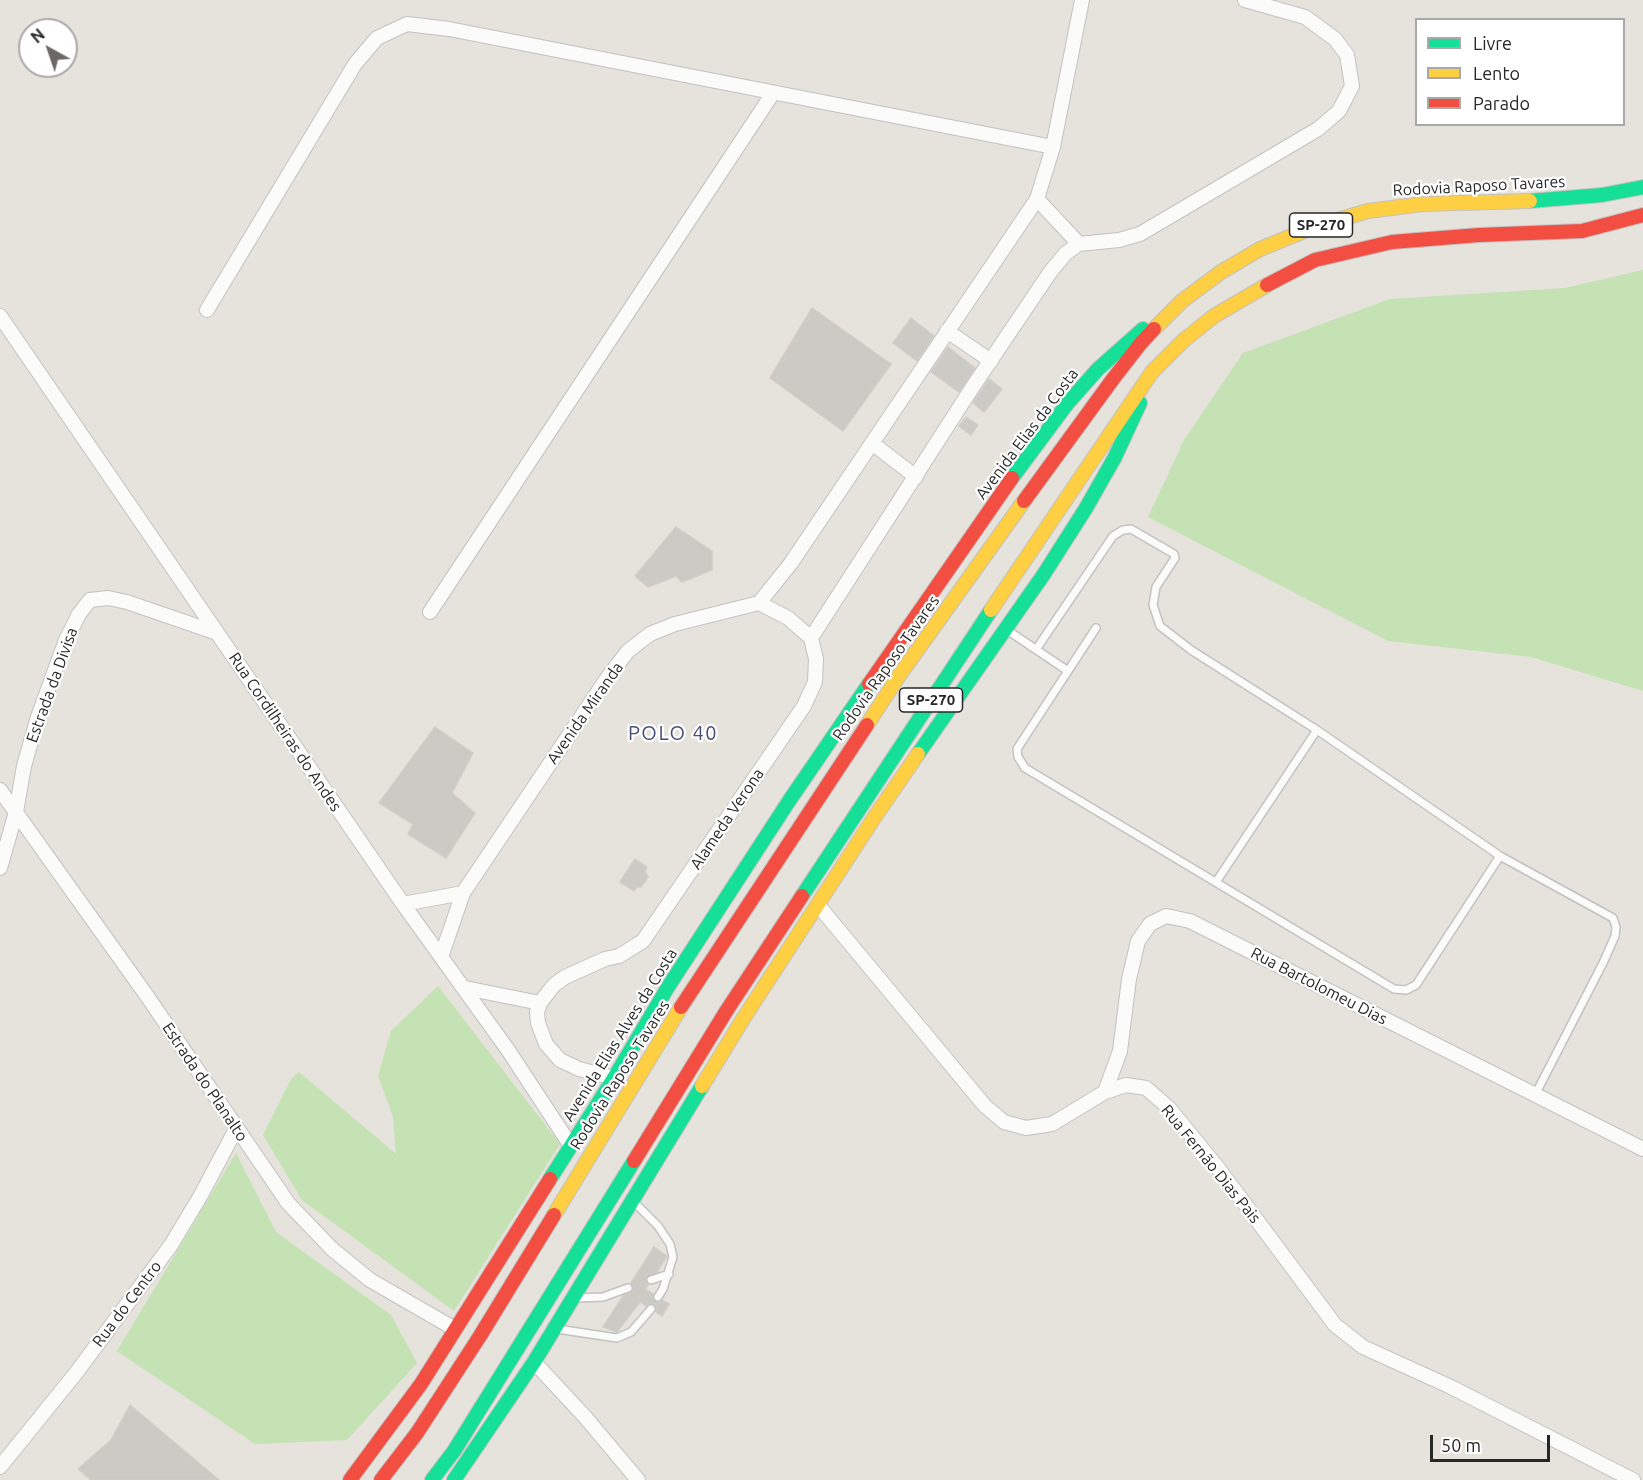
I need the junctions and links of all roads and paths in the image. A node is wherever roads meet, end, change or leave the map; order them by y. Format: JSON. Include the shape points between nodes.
{"nodes":[{"id":1,"x":1082,"y":0,"type":"edge"},
{"id":2,"x":1245,"y":0,"type":"edge"},
{"id":3,"x":773,"y":93,"type":"junction"},
{"id":4,"x":1053,"y":147,"type":"junction"},
{"id":5,"x":1643,"y":187,"type":"edge"},
{"id":6,"x":1037,"y":199,"type":"junction"},
{"id":7,"x":1643,"y":215,"type":"edge"},
{"id":8,"x":1079,"y":244,"type":"junction"},
{"id":9,"x":1182,"y":301,"type":"junction"},
{"id":10,"x":207,"y":310,"type":"dead end"},
{"id":11,"x":0,"y":316,"type":"edge"},
{"id":12,"x":947,"y":331,"type":"junction"},
{"id":13,"x":991,"y":362,"type":"junction"},
{"id":14,"x":1152,"y":372,"type":"junction"},
{"id":15,"x":872,"y":443,"type":"junction"},
{"id":16,"x":916,"y":477,"type":"junction"},
{"id":17,"x":759,"y":603,"type":"junction"},
{"id":18,"x":921,"y":608,"type":"joint"},
{"id":19,"x":430,"y":612,"type":"dead end"},
{"id":20,"x":1096,"y":628,"type":"dead end"},
{"id":21,"x":1005,"y":629,"type":"junction"},
{"id":22,"x":218,"y":633,"type":"junction"},
{"id":23,"x":811,"y":638,"type":"junction"},
{"id":24,"x":1036,"y":648,"type":"junction"},
{"id":25,"x":1068,"y":671,"type":"junction"},
{"id":26,"x":1317,"y":730,"type":"junction"},
{"id":27,"x":0,"y":790,"type":"edge"},
{"id":28,"x":16,"y":812,"type":"junction"},
{"id":29,"x":1500,"y":856,"type":"junction"},
{"id":30,"x":0,"y":868,"type":"edge"},
{"id":31,"x":1216,"y":882,"type":"junction"},
{"id":32,"x":463,"y":893,"type":"junction"},
{"id":33,"x":403,"y":904,"type":"junction"},
{"id":34,"x":818,"y":905,"type":"junction"},
{"id":35,"x":441,"y":957,"type":"junction"},
{"id":36,"x":465,"y":988,"type":"junction"},
{"id":37,"x":540,"y":1003,"type":"junction"},
{"id":38,"x":614,"y":1078,"type":"junction"},
{"id":39,"x":1105,"y":1092,"type":"junction"},
{"id":40,"x":1535,"y":1095,"type":"junction"},
{"id":41,"x":236,"y":1129,"type":"junction"},
{"id":42,"x":571,"y":1146,"type":"junction"},
{"id":43,"x":1643,"y":1149,"type":"edge"},
{"id":44,"x":633,"y":1200,"type":"junction"},
{"id":45,"x":669,"y":1274,"type":"junction"},
{"id":46,"x":651,"y":1280,"type":"dead end"},
{"id":47,"x":628,"y":1288,"type":"dead end"},
{"id":48,"x":658,"y":1297,"type":"dead end"},
{"id":49,"x":573,"y":1298,"type":"junction"},
{"id":50,"x":651,"y":1309,"type":"dead end"},
{"id":51,"x":554,"y":1328,"type":"junction"},
{"id":52,"x":455,"y":1329,"type":"junction"},
{"id":53,"x":534,"y":1362,"type":"junction"},
{"id":54,"x":0,"y":1467,"type":"edge"},
{"id":55,"x":350,"y":1480,"type":"edge"},
{"id":56,"x":381,"y":1480,"type":"edge"},
{"id":57,"x":432,"y":1480,"type":"edge"},
{"id":58,"x":454,"y":1480,"type":"edge"},
{"id":59,"x":638,"y":1480,"type":"edge"},
{"id":60,"x":1633,"y":1480,"type":"edge"}],
"edges":[{"from":1,"to":4,"type":"street"},
{"from":2,"to":8,"type":"street","via":[[1305,17],[1335,39],[1347,55],[1352,86],[1339,111],[1318,129],[1140,234]]},
{"from":3,"to":4,"type":"street"},
{"from":3,"to":10,"type":"street","via":[[449,28],[407,24],[377,38],[355,64]]},
{"from":3,"to":19,"type":"street"},
{"from":4,"to":6,"type":"street"},
{"from":5,"to":9,"type":"main road","name":"Rodovia Raposo Tavares","number":"SP-270","via":[[1542,201],[1423,204],[1368,211],[1260,249]]},
{"from":6,"to":8,"type":"street"},
{"from":6,"to":12,"type":"street"},
{"from":7,"to":14,"type":"main road","number":"SP-270","via":[[1582,231],[1392,242],[1315,260],[1214,316]]},
{"from":8,"to":13,"type":"street","via":[[1051,271]]},
{"from":9,"to":18,"type":"main road","name":"Avenida Elias da Costa","via":[[1098,369],[1067,404]]},
{"from":9,"to":56,"type":"main road","name":"Rodovia Raposo Tavares","number":"SP-270","via":[[1113,379],[898,677],[679,1011],[480,1336],[417,1433]]},
{"from":11,"to":22,"type":"street","name":"Rua Cordilheiras do Andes"},
{"from":12,"to":13,"type":"street"},
{"from":12,"to":15,"type":"street"},
{"from":13,"to":16,"type":"street"},
{"from":14,"to":21,"type":"main road","via":[[1133,420],[1086,508]]},
{"from":14,"to":57,"type":"main road","number":"SP-270","via":[[727,1010],[528,1334]]},
{"from":15,"to":16,"type":"street"},
{"from":15,"to":17,"type":"street","via":[[791,563]]},
{"from":16,"to":23,"type":"street"},
{"from":17,"to":23,"type":"street","via":[[788,618]]},
{"from":17,"to":32,"type":"street","name":"Avenida Miranda","via":[[675,624],[650,634],[628,651]]},
{"from":18,"to":38,"type":"main road","name":"Avenida Elias Alves da Costa","via":[[789,801]]},
{"from":20,"to":25,"type":"lane"},
{"from":21,"to":24,"type":"lane"},
{"from":21,"to":34,"type":"main road"},
{"from":22,"to":28,"type":"street","name":"Estrada da Divisa","via":[[127,602],[90,600],[66,640],[38,717]]},
{"from":22,"to":33,"type":"street","name":"Rua Cordilheiras do Andes"},
{"from":23,"to":37,"type":"street","name":"Alameda Verona","via":[[816,659],[815,682],[804,706],[643,941],[619,956],[565,977]]},
{"from":24,"to":25,"type":"lane"},
{"from":24,"to":26,"type":"lane","via":[[1113,536],[1131,529],[1174,554],[1156,587],[1153,605],[1160,626]]},
{"from":25,"to":31,"type":"lane","via":[[1017,749],[1025,768]]},
{"from":26,"to":29,"type":"lane"},
{"from":26,"to":31,"type":"lane"},
{"from":27,"to":28,"type":"street","name":"Estrada do Planalto"},
{"from":28,"to":30,"type":"street","name":"Estrada da Divisa"},
{"from":28,"to":41,"type":"street","name":"Estrada do Planalto"},
{"from":29,"to":31,"type":"lane","via":[[1416,986],[1406,990],[1394,989]]},
{"from":29,"to":40,"type":"lane","via":[[1613,918],[1616,927],[1603,963]]},
{"from":32,"to":33,"type":"street"},
{"from":32,"to":35,"type":"street","name":"Avenida Miranda"},
{"from":33,"to":35,"type":"street","name":"Rua Cordilheiras do Andes"},
{"from":34,"to":39,"type":"street","name":"Rua Fernão Dias Pais","via":[[985,1106],[1004,1122],[1026,1128],[1052,1124]]},
{"from":34,"to":44,"type":"main road"},
{"from":35,"to":36,"type":"street","name":"Rua Cordilheiras do Andes"},
{"from":36,"to":37,"type":"street"},
{"from":36,"to":42,"type":"street","name":"Rua Cordilheiras do Andes"},
{"from":37,"to":38,"type":"street","via":[[538,1023],[546,1044],[560,1060]]},
{"from":38,"to":42,"type":"main road","name":"Avenida Elias Alves da Costa"},
{"from":39,"to":40,"type":"street","name":"Rua Bartolomeu Dias","via":[[1120,1051],[1138,941],[1150,924],[1166,916],[1190,921]]},
{"from":39,"to":60,"type":"street","name":"Rua Fernão Dias Pais","via":[[1126,1085],[1146,1088],[1169,1108],[1218,1167],[1335,1325],[1363,1347]]},
{"from":40,"to":43,"type":"street","name":"Rua Bartolomeu Dias"},
{"from":41,"to":52,"type":"street","name":"Estrada do Planalto","via":[[288,1203],[332,1249],[370,1280]]},
{"from":41,"to":54,"type":"street","name":"Rua do Centro","via":[[171,1245]]},
{"from":42,"to":52,"type":"main road","name":"Avenida Elias Alves da Costa"},
{"from":44,"to":45,"type":"lane","via":[[670,1244],[674,1257]]},
{"from":44,"to":49,"type":"main road"},
{"from":45,"to":46,"type":"lane"},
{"from":45,"to":48,"type":"lane"},
{"from":47,"to":49,"type":"lane","via":[[603,1297]]},
{"from":49,"to":51,"type":"main road"},
{"from":50,"to":51,"type":"lane","via":[[632,1332],[617,1338]]},
{"from":51,"to":53,"type":"main road"},
{"from":52,"to":55,"type":"main road","name":"Avenida Elias Alves da Costa","via":[[421,1384]]},
{"from":53,"to":58,"type":"main road"},
{"from":53,"to":59,"type":"street"}]}
